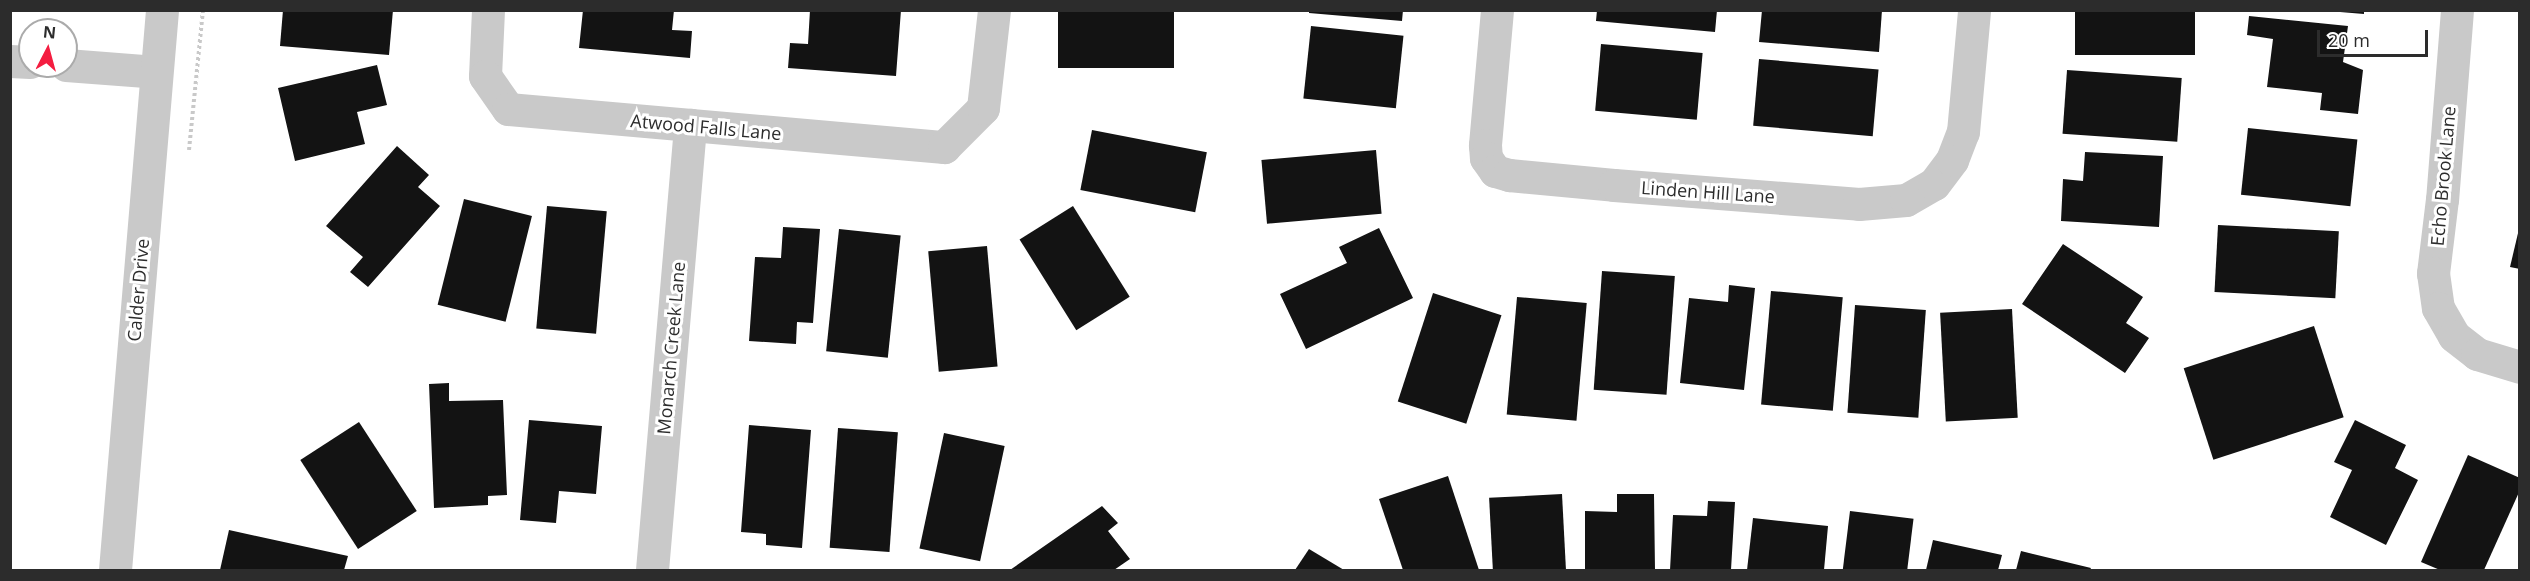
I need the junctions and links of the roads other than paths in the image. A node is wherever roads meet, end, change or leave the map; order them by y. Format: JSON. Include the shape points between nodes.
{"nodes":[{"id":1,"x":162,"y":10,"type":"edge"},
{"id":2,"x":488,"y":10,"type":"edge"},
{"id":3,"x":994,"y":10,"type":"edge"},
{"id":4,"x":1497,"y":10,"type":"edge"},
{"id":5,"x":1974,"y":10,"type":"edge"},
{"id":6,"x":2457,"y":10,"type":"edge"},
{"id":7,"x":78,"y":66,"type":"edge"},
{"id":8,"x":156,"y":72,"type":"junction"},
{"id":9,"x":690,"y":125,"type":"junction"},
{"id":10,"x":2520,"y":367,"type":"edge"},
{"id":11,"x":115,"y":570,"type":"edge"},
{"id":12,"x":652,"y":570,"type":"edge"}],
"edges":[{"from":1,"to":8,"type":"street","name":"Calder Drive"},
{"from":2,"to":9,"type":"street","name":"Atwood Falls Lane","via":[[485,76],[508,109]]},
{"from":3,"to":9,"type":"street","name":"Atwood Falls Lane","via":[[983,108],[944,147]]},
{"from":4,"to":5,"type":"street","name":"Linden Hill Lane","via":[[1486,158],[1495,171],[1859,204],[1906,200],[1934,184],[1952,160],[1963,132]]},
{"from":6,"to":10,"type":"street","name":"Echo Brook Lane","via":[[2433,273],[2438,308],[2454,336],[2477,354]]},
{"from":7,"to":8,"type":"street"},
{"from":8,"to":11,"type":"street","name":"Calder Drive"},
{"from":9,"to":12,"type":"street","name":"Monarch Creek Lane"}]}
